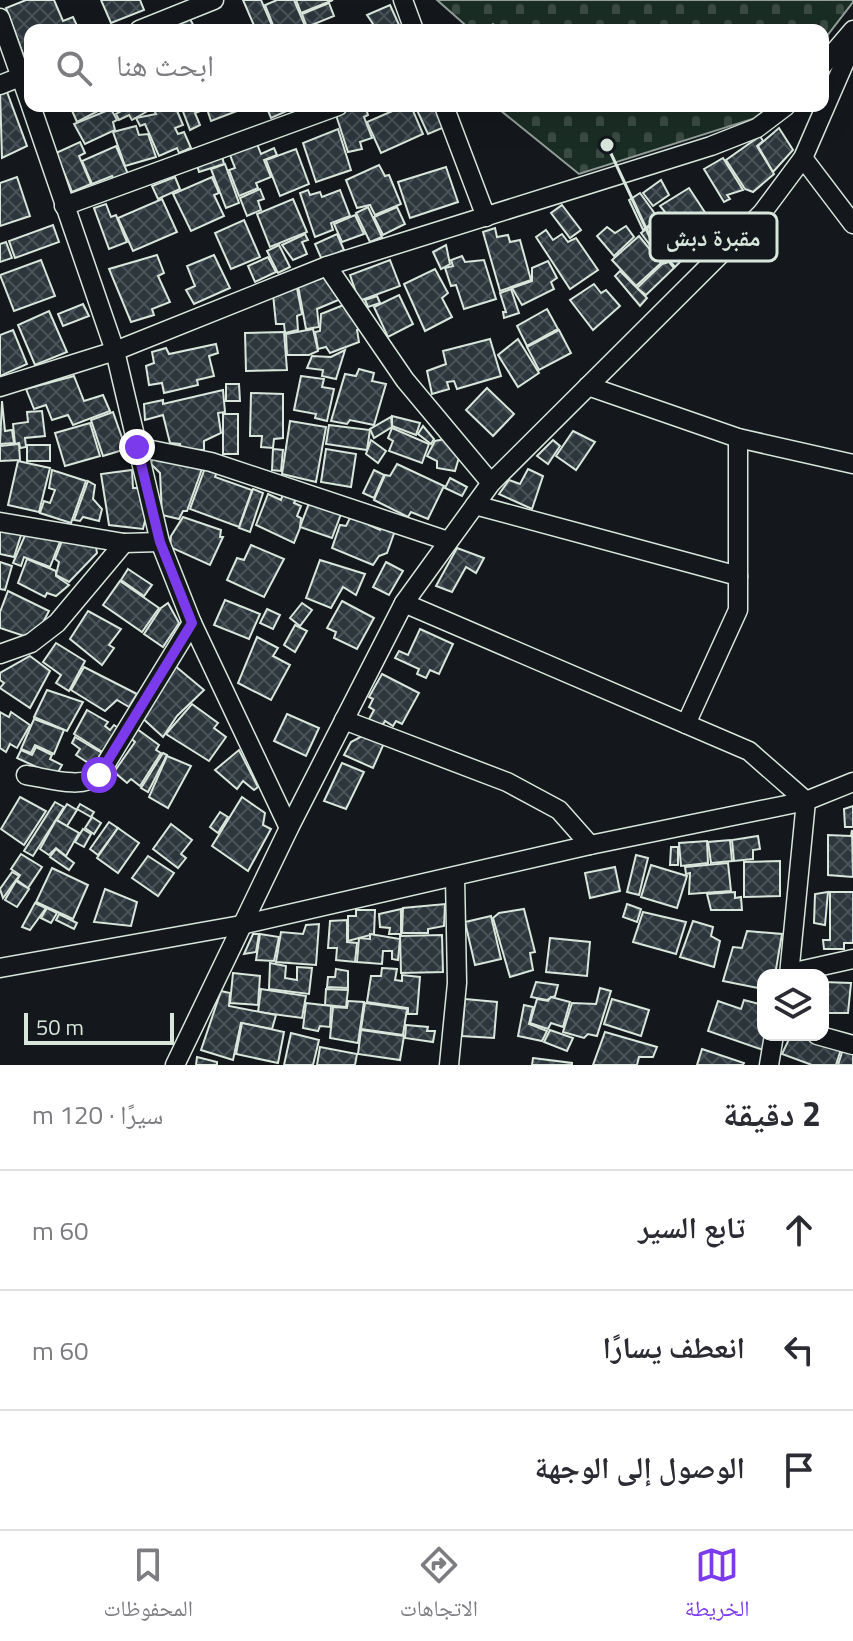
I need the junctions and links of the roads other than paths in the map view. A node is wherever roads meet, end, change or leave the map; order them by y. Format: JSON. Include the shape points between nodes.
{"nodes":[{"id":1,"x":214,"y":0,"type":"edge"},
{"id":2,"x":403,"y":0,"type":"edge"},
{"id":3,"x":0,"y":18,"type":"edge"},
{"id":4,"x":154,"y":24,"type":"edge"},
{"id":5,"x":412,"y":24,"type":"edge"},
{"id":6,"x":853,"y":30,"type":"edge"},
{"id":7,"x":853,"y":43,"type":"edge"},
{"id":8,"x":829,"y":58,"type":"edge"},
{"id":9,"x":24,"y":71,"type":"edge"},
{"id":10,"x":24,"y":76,"type":"edge"},
{"id":11,"x":0,"y":85,"type":"edge"},
{"id":12,"x":829,"y":98,"type":"edge"},
{"id":13,"x":34,"y":112,"type":"edge"},
{"id":14,"x":322,"y":112,"type":"edge"},
{"id":15,"x":446,"y":112,"type":"edge"},
{"id":16,"x":778,"y":112,"type":"edge"},
{"id":17,"x":823,"y":112,"type":"edge"},
{"id":18,"x":803,"y":158,"type":"junction"},
{"id":19,"x":64,"y":206,"type":"junction"},
{"id":20,"x":486,"y":217,"type":"junction"},
{"id":21,"x":853,"y":224,"type":"edge"},
{"id":22,"x":327,"y":266,"type":"junction"},
{"id":23,"x":115,"y":351,"type":"junction"},
{"id":24,"x":588,"y":386,"type":"junction"},
{"id":25,"x":0,"y":387,"type":"edge"},
{"id":26,"x":738,"y":438,"type":"junction"},
{"id":27,"x":137,"y":447,"type":"junction"},
{"id":28,"x":853,"y":464,"type":"edge"},
{"id":29,"x":491,"y":483,"type":"junction"},
{"id":30,"x":475,"y":505,"type":"junction"},
{"id":31,"x":0,"y":522,"type":"edge"},
{"id":32,"x":448,"y":541,"type":"junction"},
{"id":33,"x":160,"y":542,"type":"junction"},
{"id":34,"x":124,"y":543,"type":"junction"},
{"id":35,"x":738,"y":576,"type":"junction"},
{"id":36,"x":404,"y":603,"type":"junction"},
{"id":37,"x":192,"y":623,"type":"junction"},
{"id":38,"x":4,"y":649,"type":"edge"},
{"id":39,"x":344,"y":720,"type":"junction"},
{"id":40,"x":686,"y":724,"type":"junction"},
{"id":41,"x":26,"y":775,"type":"dead end"},
{"id":42,"x":853,"y":782,"type":"edge"},
{"id":43,"x":806,"y":801,"type":"junction"},
{"id":44,"x":289,"y":828,"type":"junction"},
{"id":45,"x":590,"y":845,"type":"junction"},
{"id":46,"x":455,"y":877,"type":"junction"},
{"id":47,"x":241,"y":925,"type":"junction"},
{"id":48,"x":853,"y":959,"type":"edge"},
{"id":49,"x":0,"y":968,"type":"edge"},
{"id":50,"x":790,"y":969,"type":"edge"},
{"id":51,"x":811,"y":969,"type":"edge"},
{"id":52,"x":829,"y":1038,"type":"edge"},
{"id":53,"x":773,"y":1041,"type":"edge"},
{"id":54,"x":853,"y":1045,"type":"edge"},
{"id":55,"x":175,"y":1065,"type":"edge"},
{"id":56,"x":449,"y":1065,"type":"edge"},
{"id":57,"x":769,"y":1065,"type":"edge"}],
"edges":[{"from":1,"to":4,"type":"street"},
{"from":2,"to":5,"type":"street"},
{"from":3,"to":9,"type":"street"},
{"from":6,"to":8,"type":"street"},
{"from":7,"to":12,"type":"street"},
{"from":10,"to":11,"type":"street"},
{"from":13,"to":19,"type":"street"},
{"from":14,"to":19,"type":"street"},
{"from":15,"to":20,"type":"street"},
{"from":16,"to":20,"type":"street","via":[[757,128],[711,146]]},
{"from":17,"to":18,"type":"street"},
{"from":18,"to":21,"type":"street"},
{"from":18,"to":24,"type":"street","via":[[762,213]]},
{"from":19,"to":23,"type":"street"},
{"from":20,"to":22,"type":"street"},
{"from":22,"to":23,"type":"street"},
{"from":22,"to":29,"type":"street","via":[[405,380]]},
{"from":23,"to":25,"type":"street"},
{"from":23,"to":27,"type":"street"},
{"from":24,"to":26,"type":"street"},
{"from":24,"to":29,"type":"street"},
{"from":26,"to":28,"type":"street"},
{"from":26,"to":35,"type":"street"},
{"from":27,"to":32,"type":"street","via":[[211,462]]},
{"from":27,"to":33,"type":"street"},
{"from":29,"to":30,"type":"street"},
{"from":30,"to":32,"type":"street"},
{"from":30,"to":35,"type":"street"},
{"from":31,"to":34,"type":"street"},
{"from":32,"to":36,"type":"street"},
{"from":33,"to":34,"type":"street"},
{"from":33,"to":37,"type":"street"},
{"from":34,"to":38,"type":"street","via":[[57,623],[31,643]]},
{"from":35,"to":40,"type":"street","via":[[738,610]]},
{"from":36,"to":39,"type":"street"},
{"from":36,"to":40,"type":"street"},
{"from":37,"to":41,"type":"street","via":[[99,775],[77,782]]},
{"from":37,"to":44,"type":"street"},
{"from":39,"to":44,"type":"street"},
{"from":39,"to":45,"type":"street","via":[[507,782],[559,810]]},
{"from":40,"to":43,"type":"street","via":[[749,751]]},
{"from":42,"to":43,"type":"street"},
{"from":43,"to":45,"type":"street"},
{"from":43,"to":50,"type":"street"},
{"from":44,"to":47,"type":"street"},
{"from":45,"to":46,"type":"street"},
{"from":46,"to":47,"type":"street"},
{"from":46,"to":56,"type":"street","via":[[457,983]]},
{"from":47,"to":49,"type":"street"},
{"from":47,"to":55,"type":"street"},
{"from":48,"to":51,"type":"street"},
{"from":52,"to":54,"type":"street"},
{"from":53,"to":57,"type":"street"}]}
